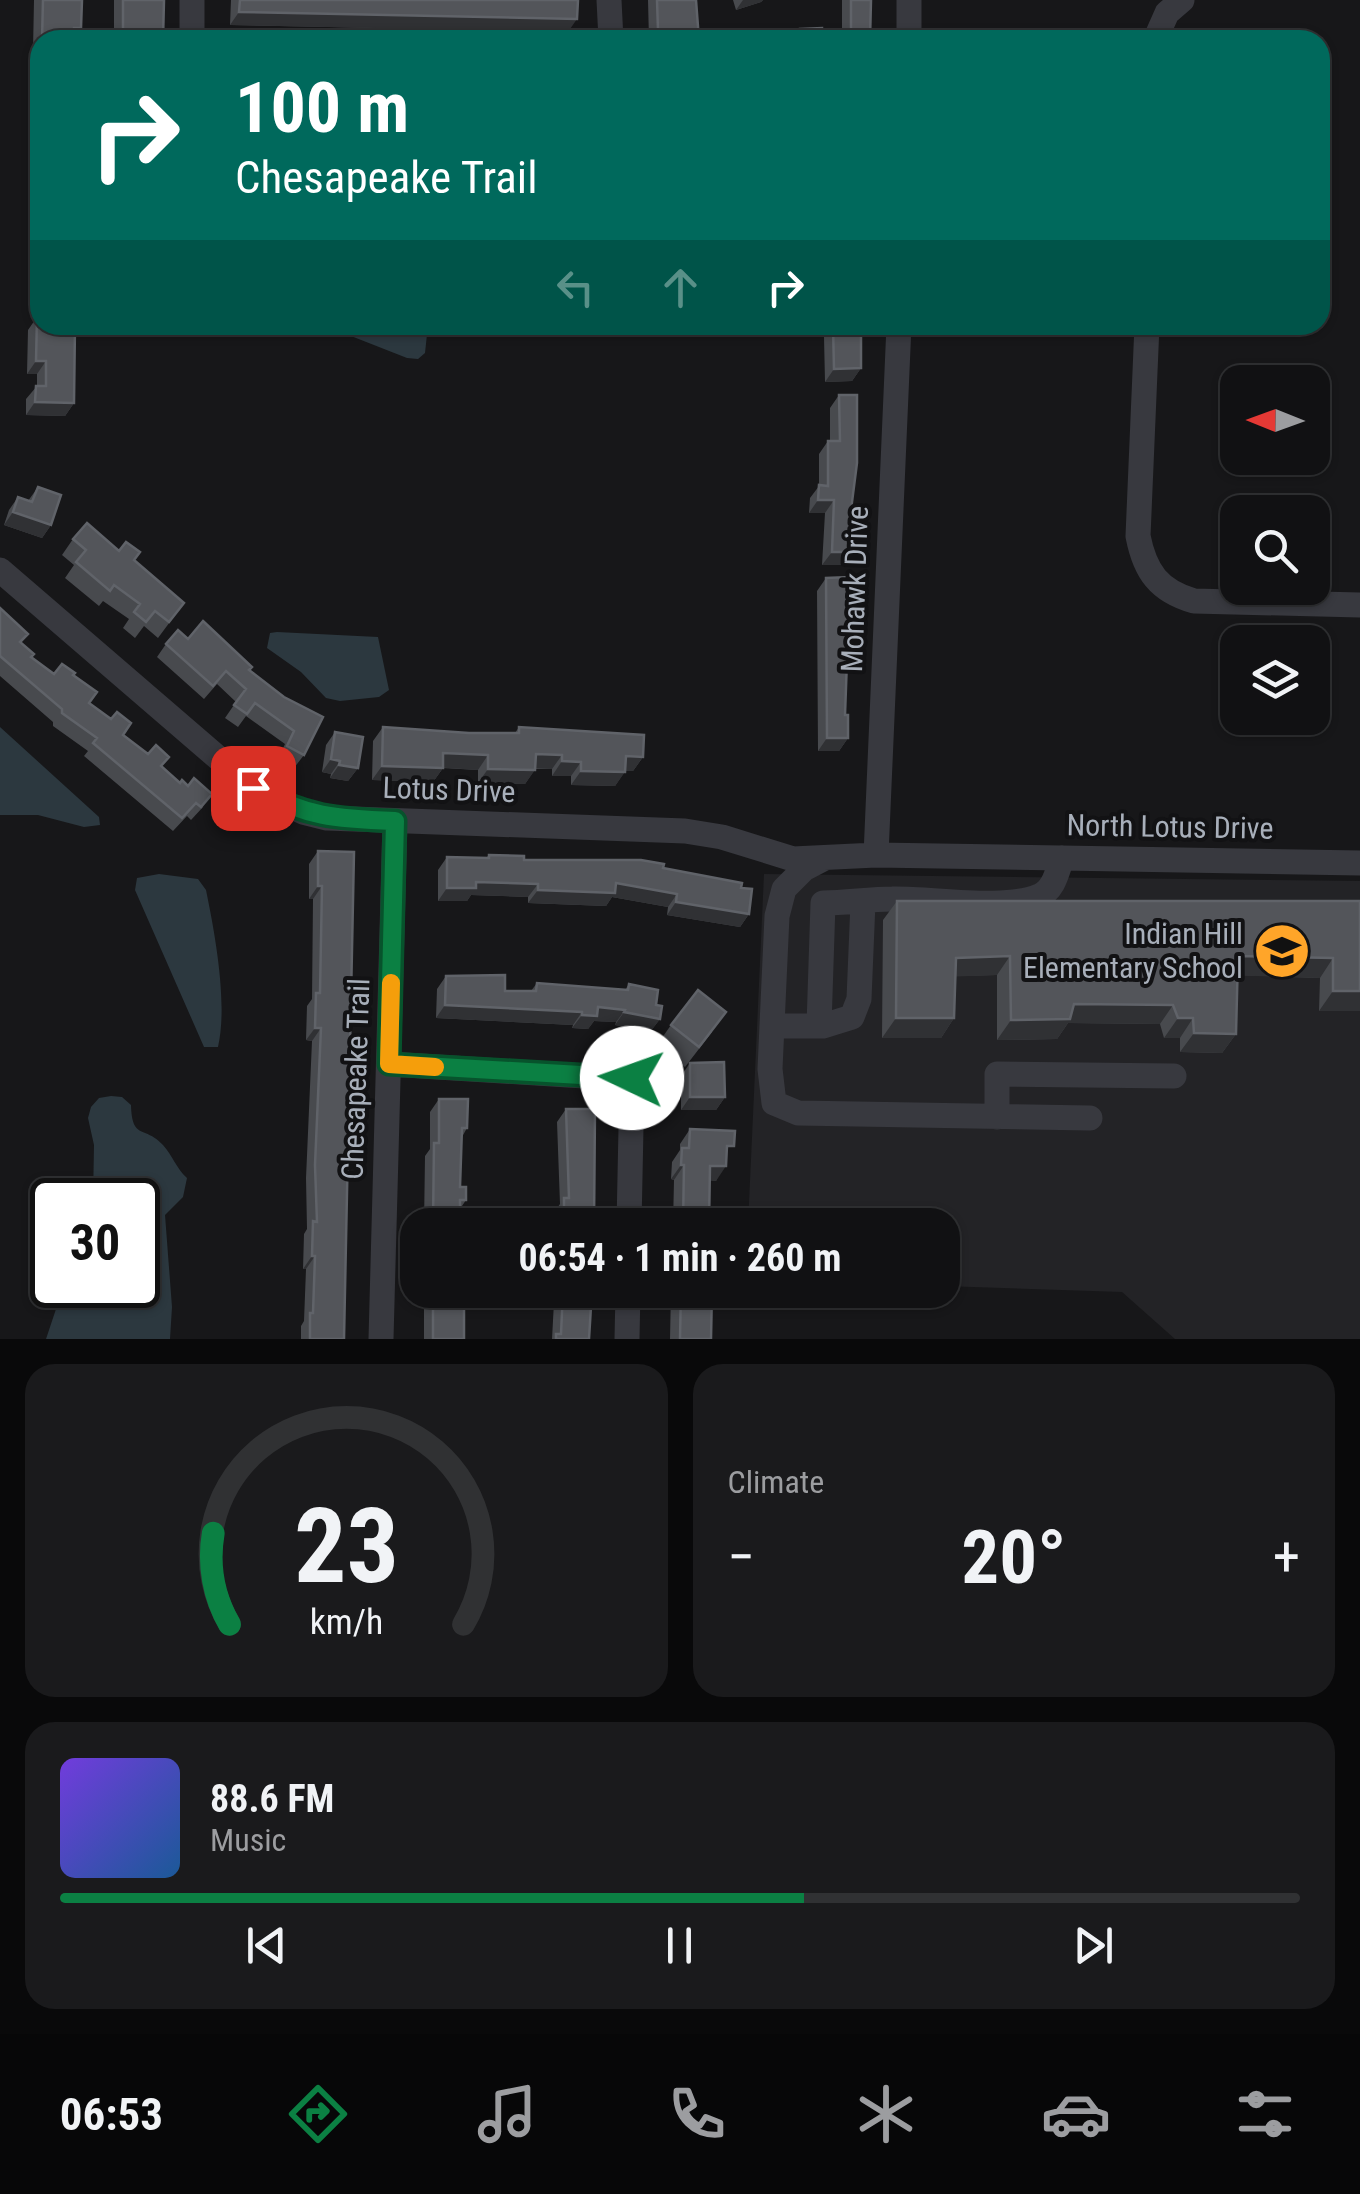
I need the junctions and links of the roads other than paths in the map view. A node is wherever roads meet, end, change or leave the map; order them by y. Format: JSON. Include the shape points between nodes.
{"nodes":[{"id":1,"x":192,"y":0,"type":"edge"},
{"id":2,"x":608,"y":0,"type":"edge"},
{"id":3,"x":909,"y":0,"type":"edge"},
{"id":4,"x":1182,"y":0,"type":"edge"},
{"id":5,"x":192,"y":30,"type":"edge"},
{"id":6,"x":610,"y":30,"type":"edge"},
{"id":7,"x":909,"y":30,"type":"edge"},
{"id":8,"x":1159,"y":30,"type":"edge"},
{"id":9,"x":899,"y":335,"type":"edge"},
{"id":10,"x":1147,"y":335,"type":"edge"},
{"id":11,"x":0,"y":570,"type":"edge"},
{"id":12,"x":1360,"y":604,"type":"edge"},
{"id":13,"x":395,"y":821,"type":"junction"},
{"id":14,"x":876,"y":855,"type":"junction"},
{"id":15,"x":979,"y":856,"type":"joint"},
{"id":16,"x":825,"y":858,"type":"junction"},
{"id":17,"x":1062,"y":858,"type":"junction"},
{"id":18,"x":1360,"y":860,"type":"edge"},
{"id":19,"x":863,"y":902,"type":"junction"},
{"id":20,"x":772,"y":1026,"type":"junction"},
{"id":21,"x":819,"y":1026,"type":"junction"},
{"id":22,"x":389,"y":1064,"type":"junction"},
{"id":23,"x":1174,"y":1076,"type":"dead end"},
{"id":24,"x":996,"y":1117,"type":"junction"},
{"id":25,"x":1090,"y":1118,"type":"dead end"},
{"id":26,"x":629,"y":1208,"type":"edge"},
{"id":27,"x":628,"y":1308,"type":"edge"},
{"id":28,"x":381,"y":1339,"type":"edge"},
{"id":29,"x":627,"y":1339,"type":"edge"}],
"edges":[{"from":1,"to":5,"type":"street"},
{"from":2,"to":6,"type":"street"},
{"from":3,"to":7,"type":"street"},
{"from":4,"to":8,"type":"street"},
{"from":9,"to":14,"type":"street","name":"Mohawk Drive"},
{"from":10,"to":12,"type":"street","via":[[1138,536],[1154,580],[1194,602]]},
{"from":11,"to":13,"type":"street","name":"Lotus Drive","via":[[253,788],[327,818]]},
{"from":13,"to":16,"type":"street","name":"Lotus Drive","via":[[685,831],[794,858]]},
{"from":13,"to":22,"type":"street","name":"Chesapeake Trail"},
{"from":14,"to":15,"type":"street","name":"Lotus Drive"},
{"from":14,"to":16,"type":"street","name":"Lotus Drive"},
{"from":15,"to":17,"type":"street","name":"North Lotus Drive"},
{"from":16,"to":20,"type":"street","via":[[784,889]]},
{"from":17,"to":18,"type":"street","name":"North Lotus Drive"},
{"from":17,"to":19,"type":"street","via":[[1054,884],[1042,896]]},
{"from":19,"to":21,"type":"street","via":[[859,999],[852,1017]]},
{"from":19,"to":21,"type":"street","via":[[823,903]]},
{"from":20,"to":21,"type":"street"},
{"from":20,"to":24,"type":"street","via":[[774,1103],[798,1114]]},
{"from":22,"to":26,"type":"street","via":[[632,1078]]},
{"from":22,"to":28,"type":"street","name":"Chesapeake Trail"},
{"from":23,"to":24,"type":"street","via":[[997,1074]]},
{"from":24,"to":25,"type":"street"},
{"from":27,"to":29,"type":"street"}]}
